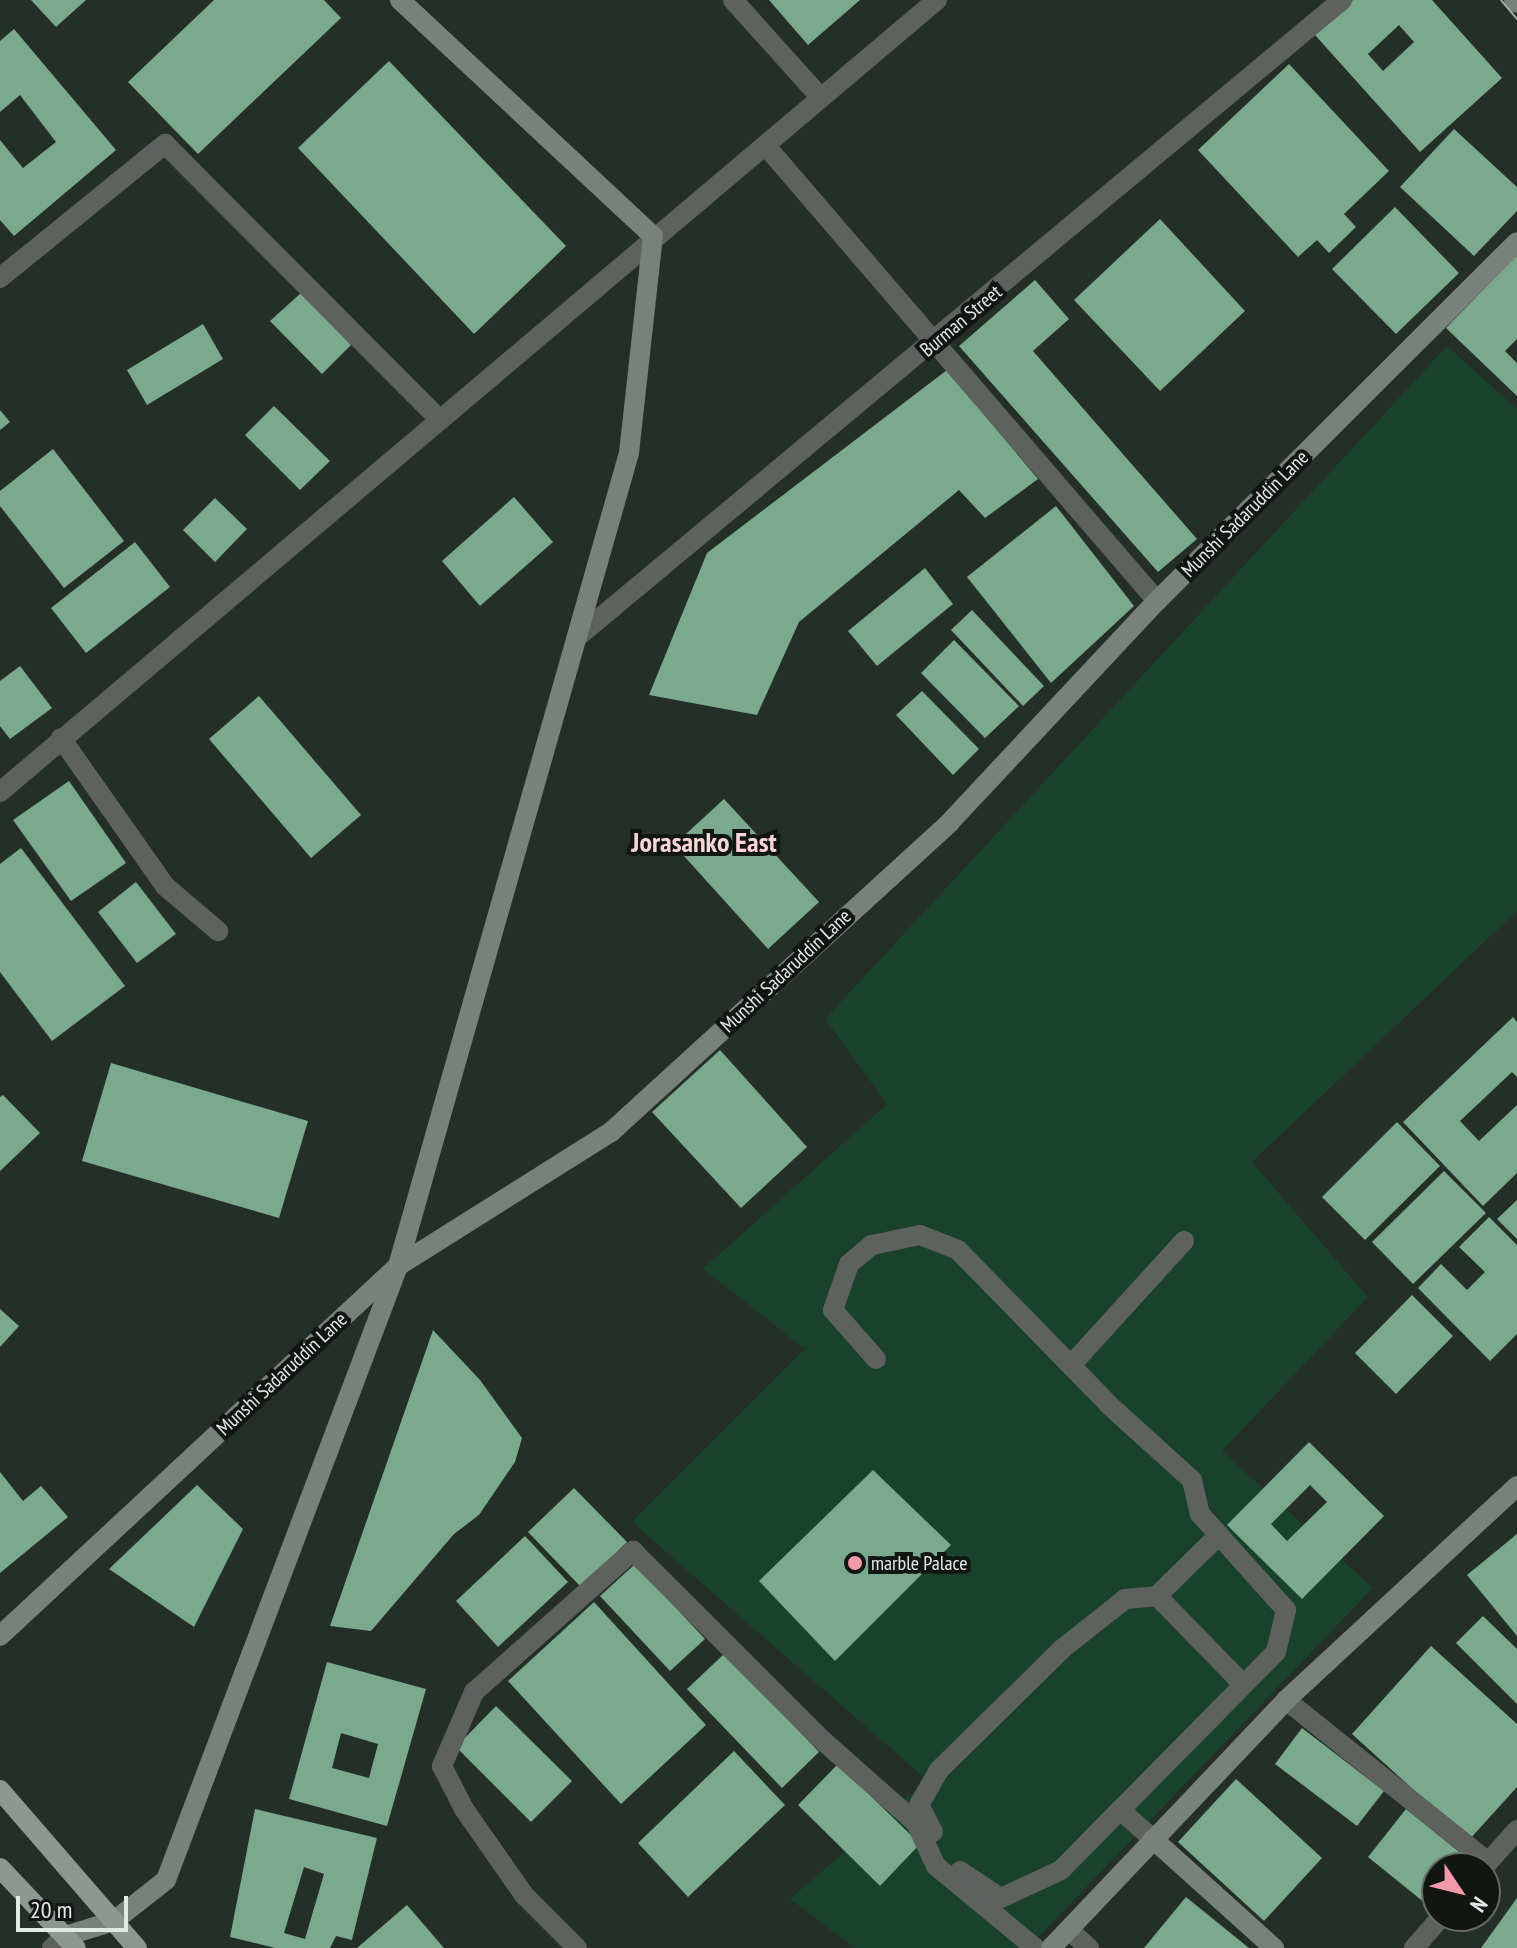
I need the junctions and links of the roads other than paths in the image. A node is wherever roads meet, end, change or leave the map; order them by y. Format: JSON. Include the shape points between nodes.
{"nodes":[{"id":1,"x":400,"y":0,"type":"edge"},
{"id":2,"x":733,"y":0,"type":"edge"},
{"id":3,"x":937,"y":0,"type":"edge"},
{"id":4,"x":1342,"y":0,"type":"edge"},
{"id":5,"x":820,"y":97,"type":"junction"},
{"id":6,"x":766,"y":146,"type":"junction"},
{"id":7,"x":653,"y":236,"type":"junction"},
{"id":8,"x":1517,"y":242,"type":"edge"},
{"id":9,"x":0,"y":278,"type":"edge"},
{"id":10,"x":937,"y":341,"type":"junction"},
{"id":11,"x":440,"y":420,"type":"junction"},
{"id":12,"x":1157,"y":601,"type":"junction"},
{"id":13,"x":576,"y":638,"type":"junction"},
{"id":14,"x":61,"y":738,"type":"junction"},
{"id":15,"x":0,"y":792,"type":"edge"},
{"id":16,"x":218,"y":931,"type":"dead end"},
{"id":17,"x":1184,"y":1241,"type":"dead end"},
{"id":18,"x":398,"y":1266,"type":"junction"},
{"id":19,"x":876,"y":1359,"type":"dead end"},
{"id":20,"x":1073,"y":1363,"type":"junction"},
{"id":21,"x":1517,"y":1486,"type":"edge"},
{"id":22,"x":1219,"y":1535,"type":"junction"},
{"id":23,"x":1157,"y":1596,"type":"junction"},
{"id":24,"x":0,"y":1636,"type":"edge"},
{"id":25,"x":1243,"y":1684,"type":"junction"},
{"id":26,"x":1286,"y":1700,"type":"junction"},
{"id":27,"x":0,"y":1790,"type":"edge"},
{"id":28,"x":1120,"y":1810,"type":"junction"},
{"id":29,"x":1517,"y":1830,"type":"edge"},
{"id":30,"x":1153,"y":1839,"type":"junction"},
{"id":31,"x":1470,"y":1852,"type":"edge"},
{"id":32,"x":1498,"y":1852,"type":"edge"},
{"id":33,"x":0,"y":1868,"type":"edge"},
{"id":34,"x":114,"y":1921,"type":"junction"},
{"id":35,"x":1069,"y":1930,"type":"junction"},
{"id":36,"x":1428,"y":1932,"type":"edge"},
{"id":37,"x":64,"y":1944,"type":"edge"},
{"id":38,"x":137,"y":1948,"type":"edge"},
{"id":39,"x":577,"y":1948,"type":"edge"},
{"id":40,"x":1035,"y":1948,"type":"edge"},
{"id":41,"x":1051,"y":1948,"type":"edge"},
{"id":42,"x":1089,"y":1948,"type":"edge"},
{"id":43,"x":1274,"y":1948,"type":"edge"},
{"id":44,"x":1414,"y":1948,"type":"edge"}],
"edges":[{"from":1,"to":7,"type":"street"},
{"from":2,"to":5,"type":"street"},
{"from":3,"to":5,"type":"street"},
{"from":4,"to":10,"type":"street","name":"Burman Street"},
{"from":5,"to":6,"type":"street"},
{"from":6,"to":7,"type":"street"},
{"from":6,"to":10,"type":"street"},
{"from":7,"to":11,"type":"street"},
{"from":7,"to":13,"type":"street","via":[[629,453]]},
{"from":8,"to":12,"type":"street","name":"Munshi Sadaruddin Lane"},
{"from":9,"to":11,"type":"street","via":[[165,144]]},
{"from":10,"to":12,"type":"street"},
{"from":10,"to":13,"type":"street","name":"Burman Street"},
{"from":11,"to":14,"type":"street"},
{"from":12,"to":18,"type":"street","name":"Munshi Sadaruddin Lane","via":[[950,822],[611,1132]]},
{"from":13,"to":18,"type":"street"},
{"from":14,"to":15,"type":"street"},
{"from":14,"to":16,"type":"street","via":[[165,886]]},
{"from":17,"to":20,"type":"street"},
{"from":18,"to":24,"type":"street","name":"Munshi Sadaruddin Lane"},
{"from":18,"to":34,"type":"street","via":[[166,1880]]},
{"from":19,"to":20,"type":"street","via":[[833,1310],[849,1264],[872,1245],[920,1235],[958,1250]]},
{"from":20,"to":22,"type":"street","via":[[1109,1405],[1192,1480],[1200,1514]]},
{"from":21,"to":26,"type":"street"},
{"from":22,"to":23,"type":"street"},
{"from":22,"to":25,"type":"street","via":[[1286,1610],[1276,1652]]},
{"from":23,"to":25,"type":"street"},
{"from":23,"to":28,"type":"street","via":[[1125,1599],[1062,1649],[939,1770],[919,1805],[955,1868],[1001,1898],[1061,1870]]},
{"from":25,"to":28,"type":"street"},
{"from":26,"to":30,"type":"street"},
{"from":26,"to":31,"type":"street"},
{"from":27,"to":34,"type":"main road"},
{"from":28,"to":30,"type":"street"},
{"from":29,"to":32,"type":"street"},
{"from":30,"to":35,"type":"street"},
{"from":30,"to":43,"type":"street"},
{"from":33,"to":37,"type":"main road"},
{"from":34,"to":37,"type":"street"},
{"from":34,"to":38,"type":"main road"},
{"from":35,"to":41,"type":"street"},
{"from":35,"to":42,"type":"street"},
{"from":36,"to":44,"type":"street"},
{"from":39,"to":40,"type":"street","via":[[524,1895],[464,1809],[442,1766],[474,1692],[633,1551],[820,1738],[916,1823],[936,1866]]}]}
